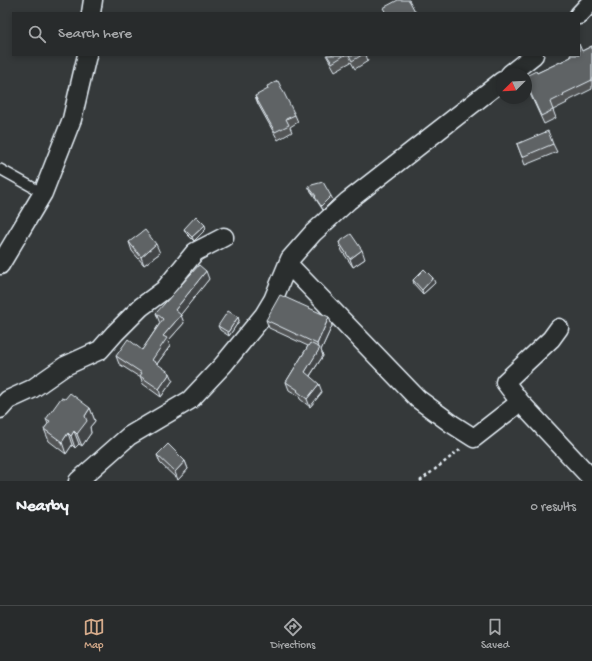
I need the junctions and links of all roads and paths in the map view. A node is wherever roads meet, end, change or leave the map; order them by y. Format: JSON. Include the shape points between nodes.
{"nodes":[{"id":1,"x":93,"y":0,"type":"edge"},
{"id":2,"x":592,"y":1,"type":"edge"},
{"id":3,"x":91,"y":12,"type":"edge"},
{"id":4,"x":580,"y":14,"type":"edge"},
{"id":5,"x":87,"y":56,"type":"edge"},
{"id":6,"x":533,"y":56,"type":"edge"},
{"id":7,"x":518,"y":68,"type":"edge"},
{"id":8,"x":496,"y":85,"type":"edge"},
{"id":9,"x":0,"y":169,"type":"edge"},
{"id":10,"x":43,"y":192,"type":"junction"},
{"id":11,"x":224,"y":237,"type":"dead end"},
{"id":12,"x":288,"y":264,"type":"junction"},
{"id":13,"x":0,"y":265,"type":"edge"},
{"id":14,"x":559,"y":328,"type":"dead end"},
{"id":15,"x":520,"y":402,"type":"junction"},
{"id":16,"x":0,"y":409,"type":"edge"},
{"id":17,"x":474,"y":438,"type":"junction"},
{"id":18,"x":592,"y":479,"type":"edge"},
{"id":19,"x":78,"y":481,"type":"edge"},
{"id":20,"x":420,"y":481,"type":"edge"}],
"edges":[{"from":1,"to":3,"type":"street"},
{"from":2,"to":4,"type":"street"},
{"from":5,"to":10,"type":"street","via":[[72,119]]},
{"from":6,"to":7,"type":"street"},
{"from":8,"to":12,"type":"street","via":[[348,201],[313,233]]},
{"from":9,"to":10,"type":"lane"},
{"from":10,"to":13,"type":"street"},
{"from":11,"to":16,"type":"street","via":[[195,252],[164,290],[141,307],[100,350],[65,366],[32,389],[8,400]]},
{"from":12,"to":17,"type":"street","via":[[418,399]]},
{"from":12,"to":19,"type":"street","via":[[264,315],[190,400],[130,436]]},
{"from":14,"to":15,"type":"street","via":[[551,339],[505,382]]},
{"from":15,"to":17,"type":"street"},
{"from":15,"to":18,"type":"street"},
{"from":17,"to":20,"type":"path"}]}
